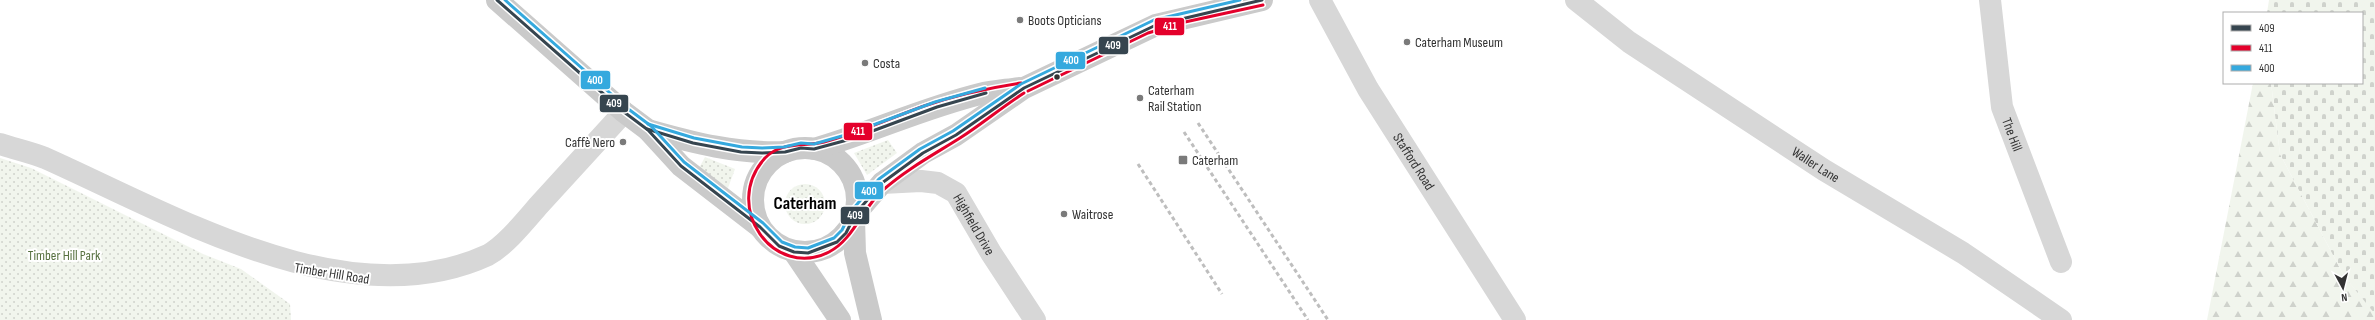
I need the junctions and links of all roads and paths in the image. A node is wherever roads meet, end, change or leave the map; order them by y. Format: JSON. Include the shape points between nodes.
{"nodes":[{"id":1,"x":497,"y":0,"type":"edge"},
{"id":2,"x":1262,"y":0,"type":"edge"},
{"id":3,"x":1320,"y":0,"type":"edge"},
{"id":4,"x":1576,"y":0,"type":"edge"},
{"id":5,"x":1990,"y":0,"type":"edge"},
{"id":6,"x":1225,"y":4,"type":"edge"},
{"id":7,"x":1024,"y":88,"type":"junction"},
{"id":8,"x":624,"y":112,"type":"junction"},
{"id":9,"x":648,"y":130,"type":"junction"},
{"id":10,"x":0,"y":144,"type":"edge"},
{"id":11,"x":814,"y":149,"type":"junction"},
{"id":12,"x":785,"y":152,"type":"junction"},
{"id":13,"x":882,"y":183,"type":"junction"},
{"id":14,"x":855,"y":216,"type":"junction"},
{"id":15,"x":760,"y":227,"type":"junction"},
{"id":16,"x":794,"y":252,"type":"junction"},
{"id":17,"x":2061,"y":262,"type":"dead end"},
{"id":18,"x":840,"y":320,"type":"edge"},
{"id":19,"x":871,"y":320,"type":"edge"},
{"id":20,"x":1035,"y":320,"type":"edge"},
{"id":21,"x":1514,"y":320,"type":"edge"},
{"id":22,"x":2061,"y":320,"type":"edge"}],
"edges":[{"from":1,"to":8,"type":"main road"},
{"from":2,"to":6,"type":"main road"},
{"from":3,"to":21,"type":"street","name":"Stafford Road","via":[[1368,89]]},
{"from":4,"to":22,"type":"street","name":"Waller Lane","via":[[1630,42],[1701,89],[1824,170],[1963,253]]},
{"from":5,"to":17,"type":"street","name":"The Hill","via":[[2002,107]]},
{"from":6,"to":7,"type":"main road","via":[[1156,25]]},
{"from":7,"to":11,"type":"main road","via":[[974,96]]},
{"from":7,"to":13,"type":"main road","via":[[923,153]]},
{"from":8,"to":9,"type":"main road"},
{"from":8,"to":10,"type":"street","name":"Timber Hill Road","via":[[520,226],[489,255],[447,273],[392,281],[334,275],[293,267],[197,232],[43,158]]},
{"from":9,"to":12,"type":"main road","via":[[693,143],[741,152]]},
{"from":9,"to":15,"type":"main road","via":[[682,166]]},
{"from":11,"to":12,"type":"main road","via":[[801,148]]},
{"from":11,"to":14,"type":"main road","via":[[831,155],[851,175],[857,199]]},
{"from":12,"to":15,"type":"main road","via":[[770,160],[759,173],[753,189],[754,214]]},
{"from":13,"to":14,"type":"main road"},
{"from":13,"to":20,"type":"street","name":"Highfield Drive","via":[[932,182],[956,193]]},
{"from":14,"to":16,"type":"main road","via":[[846,233],[837,242],[808,253]]},
{"from":14,"to":19,"type":"main road","via":[[855,253]]},
{"from":15,"to":16,"type":"main road","via":[[779,246]]},
{"from":16,"to":18,"type":"main road"}]}
